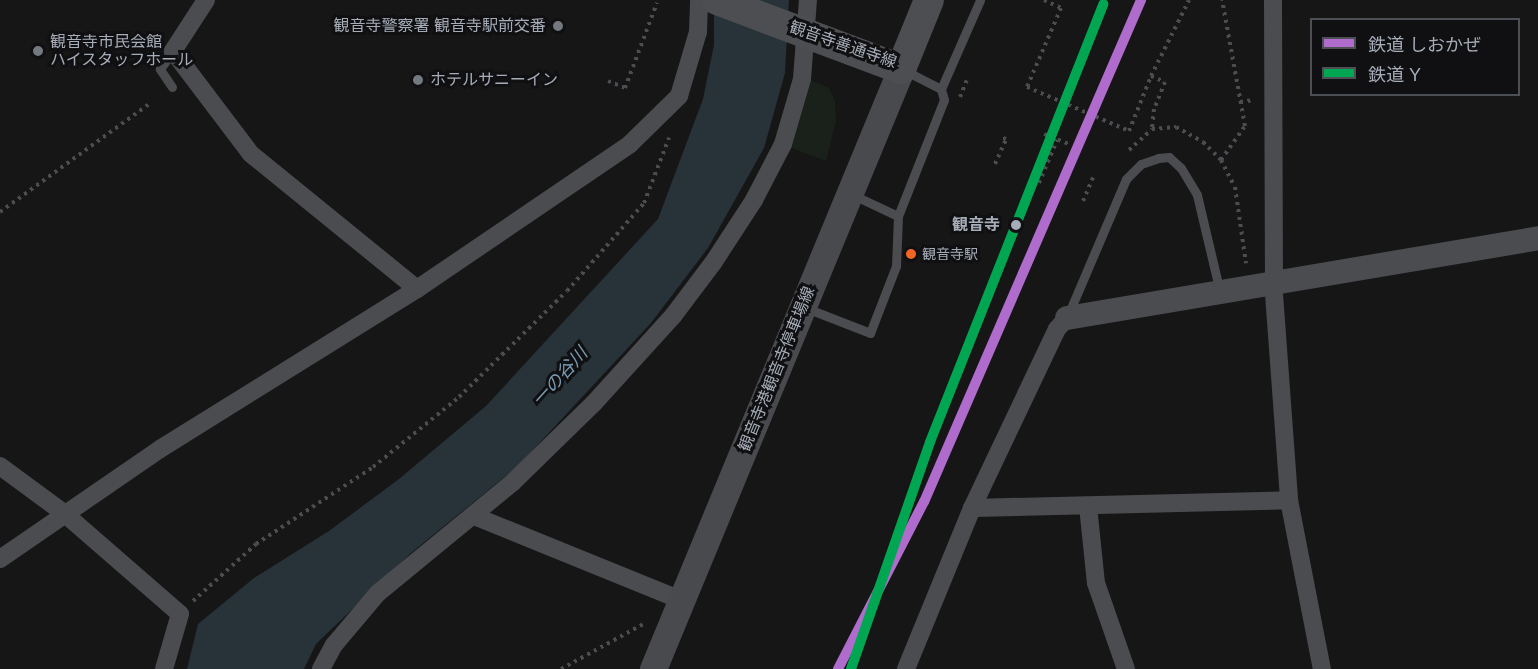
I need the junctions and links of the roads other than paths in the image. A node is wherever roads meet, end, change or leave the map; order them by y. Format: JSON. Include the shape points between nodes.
{"nodes":[{"id":1,"x":206,"y":0,"type":"edge"},
{"id":2,"x":699,"y":0,"type":"edge"},
{"id":3,"x":717,"y":0,"type":"edge"},
{"id":4,"x":808,"y":0,"type":"edge"},
{"id":5,"x":929,"y":0,"type":"edge"},
{"id":6,"x":980,"y":0,"type":"edge"},
{"id":7,"x":1273,"y":0,"type":"edge"},
{"id":8,"x":805,"y":33,"type":"junction"},
{"id":9,"x":173,"y":51,"type":"junction"},
{"id":10,"x":901,"y":69,"type":"junction"},
{"id":11,"x":172,"y":87,"type":"dead end"},
{"id":12,"x":941,"y":88,"type":"junction"},
{"id":13,"x":849,"y":193,"type":"junction"},
{"id":14,"x":898,"y":216,"type":"junction"},
{"id":15,"x":1538,"y":238,"type":"edge"},
{"id":16,"x":1275,"y":283,"type":"junction"},
{"id":17,"x":417,"y":289,"type":"junction"},
{"id":18,"x":1220,"y":292,"type":"junction"},
{"id":19,"x":802,"y":307,"type":"junction"},
{"id":20,"x":1067,"y":318,"type":"junction"},
{"id":21,"x":0,"y":466,"type":"edge"},
{"id":22,"x":1289,"y":500,"type":"junction"},
{"id":23,"x":1088,"y":506,"type":"junction"},
{"id":24,"x":972,"y":508,"type":"junction"},
{"id":25,"x":65,"y":514,"type":"junction"},
{"id":26,"x":474,"y":516,"type":"junction"},
{"id":27,"x":0,"y":559,"type":"edge"},
{"id":28,"x":681,"y":600,"type":"junction"},
{"id":29,"x":164,"y":669,"type":"edge"},
{"id":30,"x":321,"y":669,"type":"edge"},
{"id":31,"x":653,"y":669,"type":"edge"},
{"id":32,"x":906,"y":669,"type":"edge"},
{"id":33,"x":1126,"y":669,"type":"edge"},
{"id":34,"x":1322,"y":669,"type":"edge"}],
"edges":[{"from":1,"to":9,"type":"street"},
{"from":2,"to":17,"type":"street","via":[[698,32],[680,96],[630,144]]},
{"from":3,"to":8,"type":"main road","name":"観音寺善通寺線"},
{"from":4,"to":8,"type":"street"},
{"from":5,"to":10,"type":"main road","name":"観音寺善通寺線"},
{"from":6,"to":12,"type":"lane"},
{"from":7,"to":16,"type":"street"},
{"from":8,"to":10,"type":"main road","name":"観音寺善通寺線"},
{"from":8,"to":26,"type":"street","via":[[802,79],[783,144],[754,200],[713,263],[673,316],[594,403]]},
{"from":9,"to":11,"type":"lane","via":[[160,69]]},
{"from":9,"to":17,"type":"street","via":[[251,154]]},
{"from":10,"to":12,"type":"lane"},
{"from":10,"to":13,"type":"main road","name":"観音寺港観音寺停車場線"},
{"from":12,"to":14,"type":"lane","via":[[944,100]]},
{"from":13,"to":14,"type":"lane"},
{"from":13,"to":19,"type":"main road","name":"観音寺港観音寺停車場線"},
{"from":14,"to":19,"type":"lane","via":[[896,266],[870,333]]},
{"from":15,"to":16,"type":"street"},
{"from":16,"to":18,"type":"street"},
{"from":16,"to":22,"type":"street"},
{"from":17,"to":25,"type":"street","via":[[160,449]]},
{"from":18,"to":20,"type":"street"},
{"from":18,"to":20,"type":"lane","via":[[1197,195],[1181,168],[1169,157],[1158,158],[1141,164],[1126,179]]},
{"from":19,"to":28,"type":"main road","name":"観音寺港観音寺停車場線"},
{"from":20,"to":24,"type":"street","via":[[1057,329]]},
{"from":21,"to":25,"type":"street"},
{"from":22,"to":23,"type":"street"},
{"from":22,"to":34,"type":"street"},
{"from":23,"to":24,"type":"street"},
{"from":23,"to":33,"type":"street","via":[[1096,583]]},
{"from":24,"to":32,"type":"street"},
{"from":25,"to":27,"type":"street"},
{"from":25,"to":29,"type":"street","via":[[180,614]]},
{"from":26,"to":28,"type":"street"},
{"from":26,"to":30,"type":"street","via":[[378,593],[334,645]]},
{"from":28,"to":31,"type":"main road","name":"観音寺港観音寺停車場線"}]}
